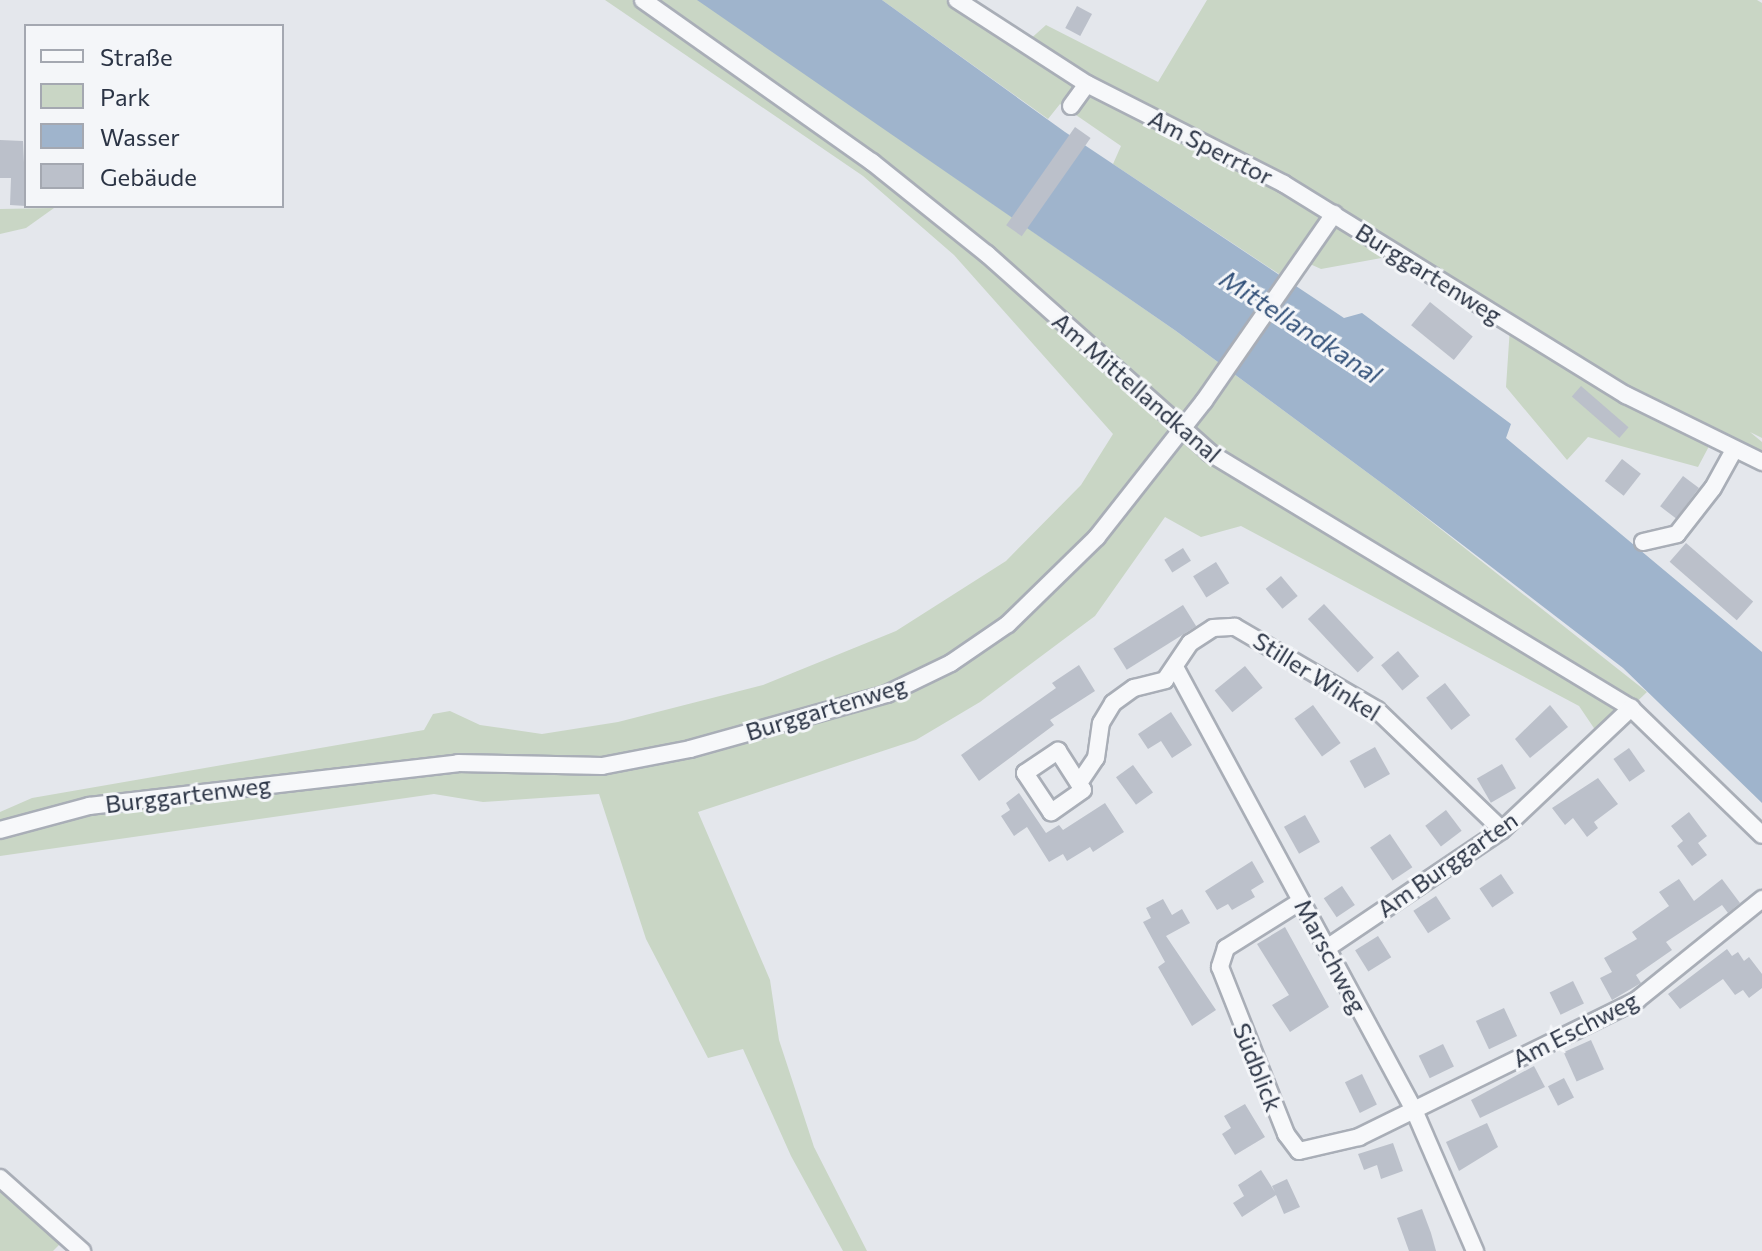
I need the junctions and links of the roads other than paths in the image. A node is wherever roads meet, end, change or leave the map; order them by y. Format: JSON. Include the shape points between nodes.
{"nodes":[{"id":1,"x":643,"y":0,"type":"edge"},
{"id":2,"x":957,"y":0,"type":"edge"},
{"id":3,"x":1087,"y":84,"type":"junction"},
{"id":4,"x":1071,"y":106,"type":"dead end"},
{"id":5,"x":1334,"y":214,"type":"junction"},
{"id":6,"x":1180,"y":428,"type":"junction"},
{"id":7,"x":1734,"y":450,"type":"junction"},
{"id":8,"x":1762,"y":462,"type":"edge"},
{"id":9,"x":1643,"y":542,"type":"dead end"},
{"id":10,"x":1175,"y":667,"type":"junction"},
{"id":11,"x":1631,"y":708,"type":"junction"},
{"id":12,"x":1079,"y":783,"type":"dead end"},
{"id":13,"x":0,"y":830,"type":"edge"},
{"id":14,"x":1502,"y":830,"type":"junction"},
{"id":15,"x":1762,"y":835,"type":"edge"},
{"id":16,"x":1762,"y":899,"type":"edge"},
{"id":17,"x":1301,"y":901,"type":"junction"},
{"id":18,"x":1327,"y":948,"type":"junction"},
{"id":19,"x":1414,"y":1110,"type":"junction"},
{"id":20,"x":0,"y":1178,"type":"edge"},
{"id":21,"x":82,"y":1251,"type":"edge"},
{"id":22,"x":1475,"y":1251,"type":"edge"}],
"edges":[{"from":1,"to":6,"type":"street","name":"Am Mittellandkanal","via":[[872,162],[987,254]]},
{"from":2,"to":3,"type":"street","name":"Am Sperrtor"},
{"from":3,"to":4,"type":"street"},
{"from":3,"to":5,"type":"street","name":"Am Sperrtor"},
{"from":5,"to":6,"type":"street","name":"Burggartenweg"},
{"from":5,"to":7,"type":"street","name":"Burggartenweg","via":[[1613,387]]},
{"from":6,"to":11,"type":"street","name":"Am Mittellandkanal","via":[[1290,506]]},
{"from":6,"to":13,"type":"street","name":"Burggartenweg","via":[[1097,537],[1008,624],[951,663],[887,694],[690,749],[602,766],[458,763],[89,806]]},
{"from":7,"to":8,"type":"street","name":"Burggartenweg"},
{"from":7,"to":9,"type":"street","via":[[1677,534]]},
{"from":10,"to":12,"type":"street","name":"Stiller Winkel","via":[[1165,680],[1134,688],[1113,703],[1101,723],[1096,758]]},
{"from":10,"to":14,"type":"street","name":"Stiller Winkel","via":[[1190,643],[1213,628],[1235,627],[1377,710]]},
{"from":10,"to":17,"type":"street","name":"Marschweg"},
{"from":11,"to":14,"type":"street","name":"Am Burggarten"},
{"from":11,"to":15,"type":"street","name":"Am Mittellandkanal"},
{"from":14,"to":18,"type":"street","name":"Am Burggarten"},
{"from":16,"to":19,"type":"street","name":"Am Eschweg","via":[[1637,1000]]},
{"from":17,"to":18,"type":"street","name":"Marschweg"},
{"from":17,"to":19,"type":"street","name":"Südblick","via":[[1226,948],[1220,967],[1286,1134],[1299,1151],[1359,1137]]},
{"from":18,"to":19,"type":"street","name":"Marschweg"},
{"from":19,"to":22,"type":"street","name":"Marschweg"},
{"from":20,"to":21,"type":"street"}]}
